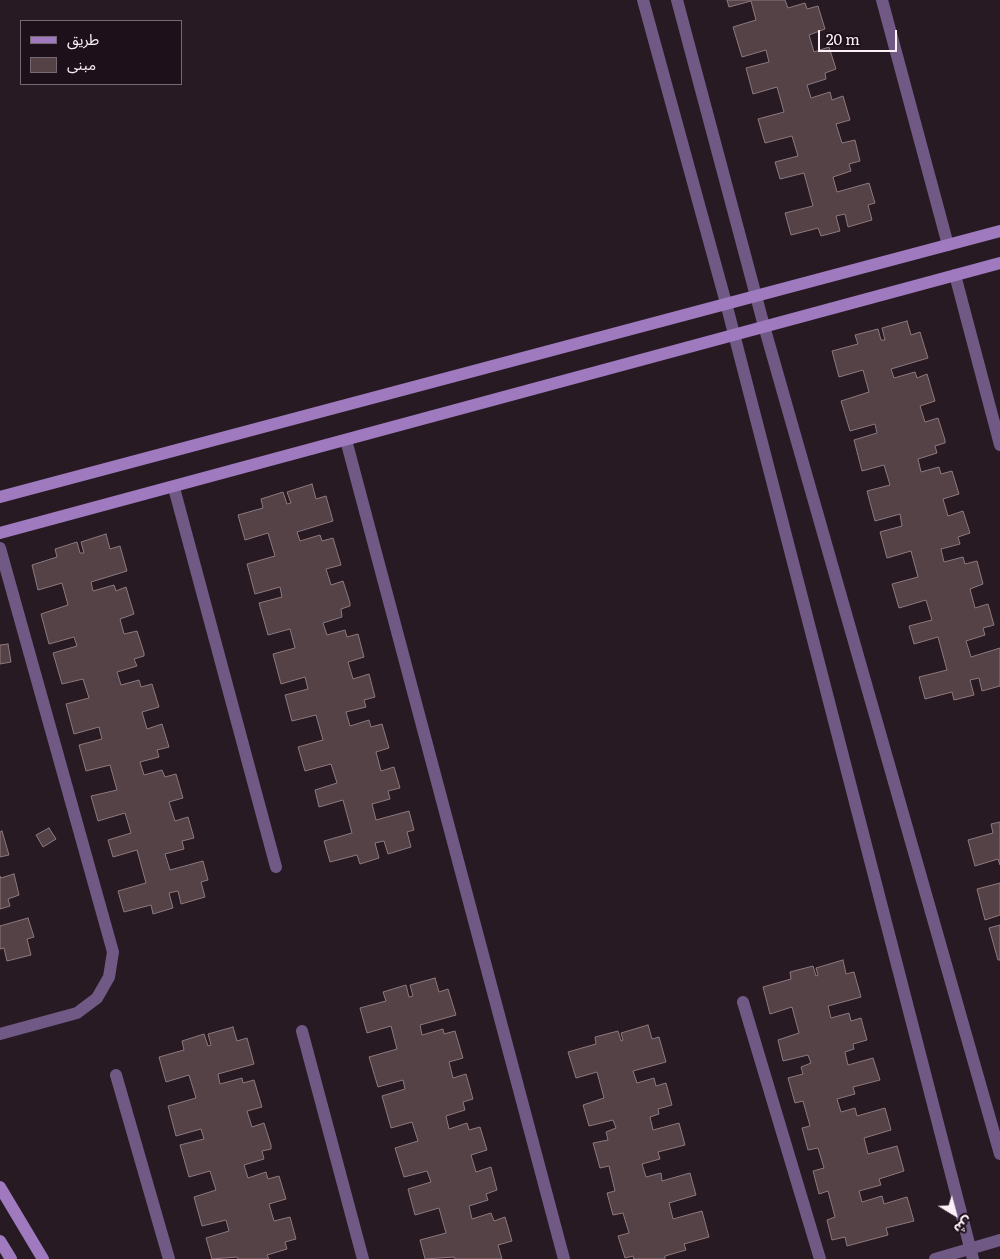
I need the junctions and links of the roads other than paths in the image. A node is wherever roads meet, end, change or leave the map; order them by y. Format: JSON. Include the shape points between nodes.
{"nodes":[{"id":1,"x":642,"y":0,"type":"edge"},
{"id":2,"x":677,"y":0,"type":"edge"},
{"id":3,"x":882,"y":0,"type":"edge"},
{"id":4,"x":1000,"y":231,"type":"edge"},
{"id":5,"x":948,"y":245,"type":"junction"},
{"id":6,"x":1000,"y":263,"type":"edge"},
{"id":7,"x":955,"y":275,"type":"junction"},
{"id":8,"x":757,"y":295,"type":"junction"},
{"id":9,"x":726,"y":303,"type":"junction"},
{"id":10,"x":764,"y":326,"type":"junction"},
{"id":11,"x":733,"y":334,"type":"junction"},
{"id":12,"x":346,"y":440,"type":"junction"},
{"id":13,"x":1000,"y":446,"type":"edge"},
{"id":14,"x":174,"y":488,"type":"junction"},
{"id":15,"x":0,"y":497,"type":"edge"},
{"id":16,"x":0,"y":533,"type":"edge"},
{"id":17,"x":0,"y":548,"type":"edge"},
{"id":18,"x":276,"y":867,"type":"dead end"},
{"id":19,"x":743,"y":1002,"type":"dead end"},
{"id":20,"x":302,"y":1031,"type":"dead end"},
{"id":21,"x":0,"y":1034,"type":"edge"},
{"id":22,"x":116,"y":1075,"type":"dead end"},
{"id":23,"x":1000,"y":1154,"type":"edge"},
{"id":24,"x":0,"y":1187,"type":"edge"},
{"id":25,"x":1000,"y":1240,"type":"edge"},
{"id":26,"x":0,"y":1241,"type":"edge"},
{"id":27,"x":972,"y":1254,"type":"edge"},
{"id":28,"x":11,"y":1259,"type":"edge"},
{"id":29,"x":43,"y":1259,"type":"edge"},
{"id":30,"x":169,"y":1259,"type":"edge"},
{"id":31,"x":363,"y":1259,"type":"edge"},
{"id":32,"x":564,"y":1259,"type":"edge"},
{"id":33,"x":820,"y":1259,"type":"edge"},
{"id":34,"x":935,"y":1259,"type":"edge"}],
"edges":[{"from":1,"to":9,"type":"street"},
{"from":2,"to":8,"type":"street"},
{"from":3,"to":5,"type":"street"},
{"from":4,"to":5,"type":"street"},
{"from":5,"to":8,"type":"street"},
{"from":6,"to":7,"type":"street"},
{"from":7,"to":10,"type":"street"},
{"from":7,"to":13,"type":"street"},
{"from":8,"to":9,"type":"street"},
{"from":8,"to":10,"type":"street"},
{"from":9,"to":11,"type":"street"},
{"from":9,"to":15,"type":"street"},
{"from":10,"to":11,"type":"street"},
{"from":10,"to":23,"type":"street"},
{"from":11,"to":12,"type":"street"},
{"from":11,"to":27,"type":"street"},
{"from":12,"to":14,"type":"street"},
{"from":12,"to":32,"type":"street"},
{"from":14,"to":16,"type":"street"},
{"from":14,"to":18,"type":"street"},
{"from":17,"to":21,"type":"street","via":[[113,952],[109,977],[97,998],[77,1013]]},
{"from":19,"to":33,"type":"street"},
{"from":20,"to":31,"type":"street"},
{"from":22,"to":30,"type":"street"},
{"from":24,"to":29,"type":"street"},
{"from":25,"to":27,"type":"street"},
{"from":26,"to":28,"type":"street"},
{"from":27,"to":34,"type":"street"}]}
